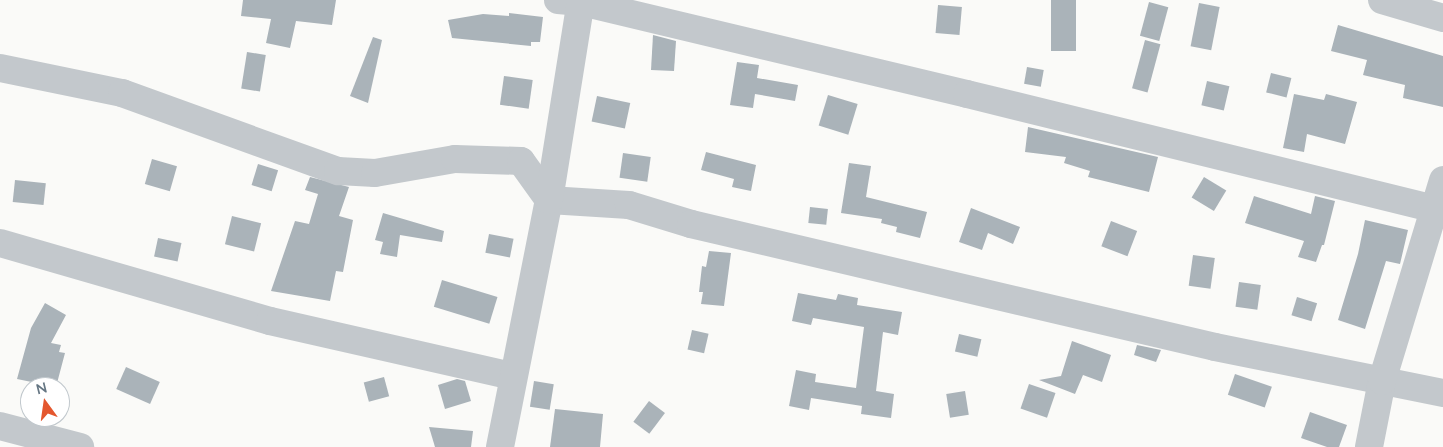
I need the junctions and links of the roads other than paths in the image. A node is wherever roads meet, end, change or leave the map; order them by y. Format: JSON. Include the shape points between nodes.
{"nodes":[{"id":1,"x":1382,"y":0,"type":"edge"},
{"id":2,"x":573,"y":1,"type":"edge"},
{"id":3,"x":1443,"y":18,"type":"edge"},
{"id":4,"x":0,"y":68,"type":"edge"},
{"id":5,"x":1443,"y":180,"type":"edge"},
{"id":6,"x":549,"y":200,"type":"junction"},
{"id":7,"x":1435,"y":209,"type":"junction"},
{"id":8,"x":0,"y":244,"type":"edge"},
{"id":9,"x":513,"y":376,"type":"junction"},
{"id":10,"x":1382,"y":381,"type":"junction"},
{"id":11,"x":1443,"y":393,"type":"edge"},
{"id":12,"x":0,"y":426,"type":"edge"},
{"id":13,"x":80,"y":447,"type":"edge"},
{"id":14,"x":500,"y":447,"type":"edge"},
{"id":15,"x":1369,"y":447,"type":"edge"}],
"edges":[{"from":1,"to":3,"type":"street"},
{"from":2,"to":6,"type":"street"},
{"from":2,"to":7,"type":"street"},
{"from":4,"to":6,"type":"street","via":[[122,93],[338,171],[375,173],[455,159],[521,161]]},
{"from":5,"to":7,"type":"street"},
{"from":6,"to":9,"type":"street"},
{"from":6,"to":10,"type":"street","via":[[629,205],[691,224]]},
{"from":7,"to":10,"type":"street"},
{"from":8,"to":9,"type":"street","via":[[270,321]]},
{"from":9,"to":14,"type":"street"},
{"from":10,"to":11,"type":"street"},
{"from":10,"to":15,"type":"street"},
{"from":12,"to":13,"type":"street"}]}
